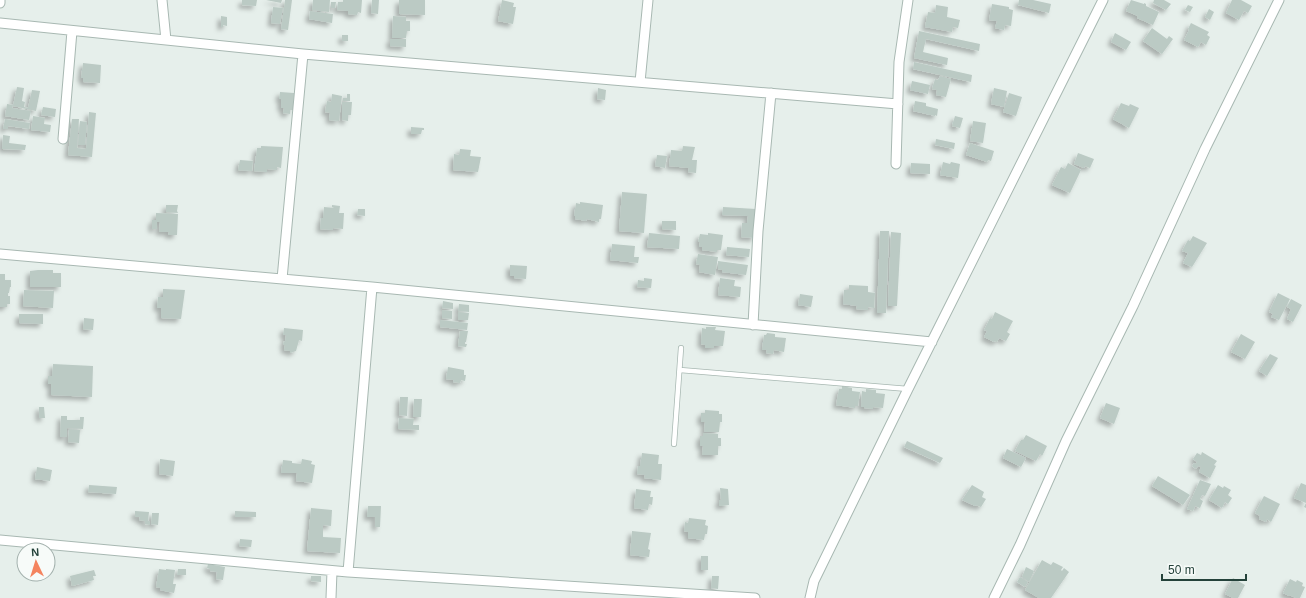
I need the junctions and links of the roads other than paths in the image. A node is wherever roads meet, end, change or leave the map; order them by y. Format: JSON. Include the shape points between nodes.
{"nodes":[{"id":1,"x":162,"y":0,"type":"edge"},
{"id":2,"x":648,"y":0,"type":"edge"},
{"id":3,"x":908,"y":0,"type":"edge"},
{"id":4,"x":1103,"y":0,"type":"edge"},
{"id":5,"x":1279,"y":0,"type":"edge"},
{"id":6,"x":0,"y":23,"type":"edge"},
{"id":7,"x":72,"y":31,"type":"junction"},
{"id":8,"x":166,"y":40,"type":"junction"},
{"id":9,"x":303,"y":54,"type":"junction"},
{"id":10,"x":640,"y":82,"type":"junction"},
{"id":11,"x":770,"y":93,"type":"junction"},
{"id":12,"x":898,"y":104,"type":"junction"},
{"id":13,"x":63,"y":139,"type":"dead end"},
{"id":14,"x":896,"y":164,"type":"dead end"},
{"id":15,"x":0,"y":254,"type":"edge"},
{"id":16,"x":282,"y":279,"type":"junction"},
{"id":17,"x":372,"y":287,"type":"junction"},
{"id":18,"x":753,"y":325,"type":"junction"},
{"id":19,"x":932,"y":342,"type":"junction"},
{"id":20,"x":681,"y":348,"type":"dead end"},
{"id":21,"x":680,"y":370,"type":"junction"},
{"id":22,"x":908,"y":389,"type":"junction"},
{"id":23,"x":674,"y":444,"type":"dead end"},
{"id":24,"x":0,"y":540,"type":"edge"},
{"id":25,"x":332,"y":570,"type":"junction"},
{"id":26,"x":348,"y":572,"type":"junction"},
{"id":27,"x":331,"y":598,"type":"edge"},
{"id":28,"x":755,"y":598,"type":"edge"},
{"id":29,"x":810,"y":598,"type":"edge"},
{"id":30,"x":994,"y":598,"type":"edge"}],
"edges":[{"from":1,"to":8,"type":"street"},
{"from":2,"to":10,"type":"street"},
{"from":3,"to":12,"type":"street","via":[[900,62]]},
{"from":4,"to":19,"type":"street"},
{"from":5,"to":30,"type":"street","via":[[1205,148]]},
{"from":6,"to":7,"type":"street"},
{"from":7,"to":8,"type":"street"},
{"from":7,"to":13,"type":"street"},
{"from":8,"to":9,"type":"street"},
{"from":9,"to":10,"type":"street"},
{"from":9,"to":16,"type":"street"},
{"from":10,"to":11,"type":"street"},
{"from":11,"to":12,"type":"street"},
{"from":11,"to":18,"type":"street"},
{"from":12,"to":14,"type":"street"},
{"from":15,"to":16,"type":"street"},
{"from":16,"to":17,"type":"street"},
{"from":17,"to":18,"type":"street"},
{"from":17,"to":26,"type":"street"},
{"from":18,"to":19,"type":"street"},
{"from":19,"to":22,"type":"street"},
{"from":20,"to":21,"type":"lane"},
{"from":21,"to":22,"type":"lane"},
{"from":21,"to":23,"type":"lane"},
{"from":22,"to":29,"type":"street","via":[[814,582]]},
{"from":24,"to":25,"type":"street"},
{"from":25,"to":26,"type":"street"},
{"from":25,"to":27,"type":"street"},
{"from":26,"to":28,"type":"street"}]}
